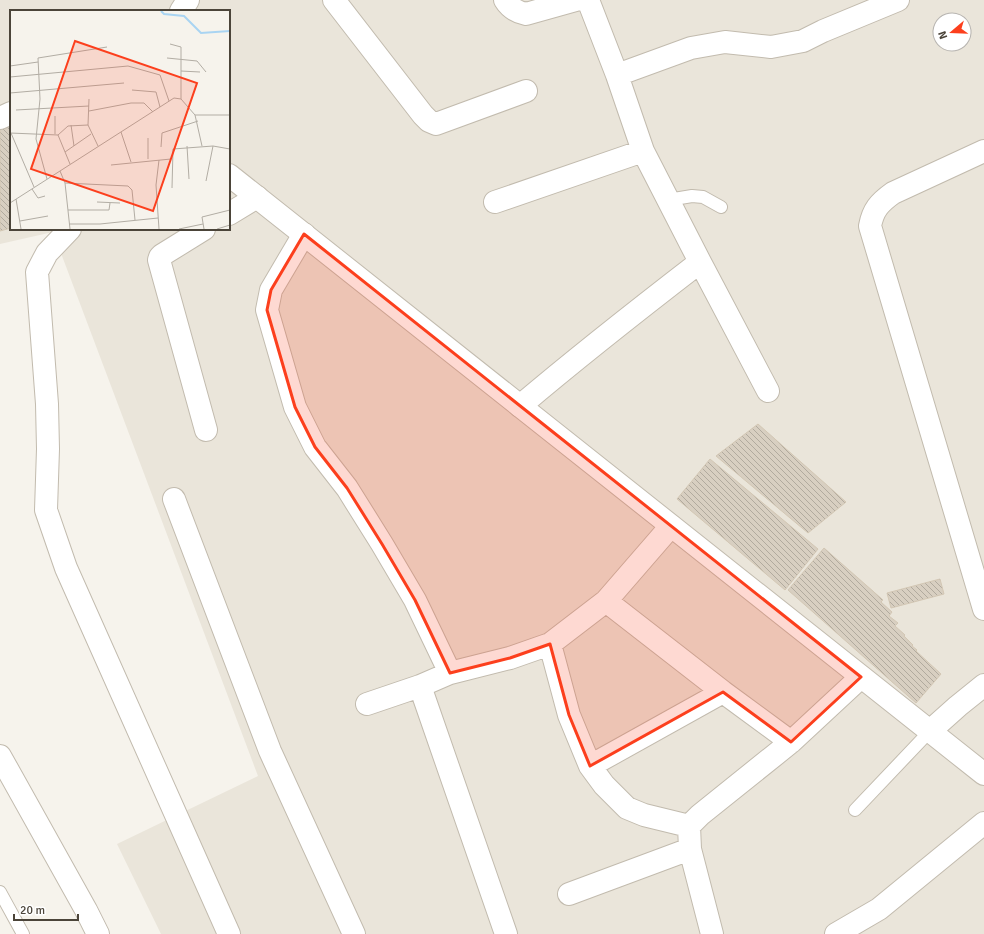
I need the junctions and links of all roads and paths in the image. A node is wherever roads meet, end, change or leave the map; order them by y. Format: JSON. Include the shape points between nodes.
{"nodes":[{"id":1,"x":188,"y":0,"type":"edge"},
{"id":2,"x":334,"y":0,"type":"edge"},
{"id":3,"x":505,"y":0,"type":"edge"},
{"id":4,"x":576,"y":0,"type":"edge"},
{"id":5,"x":588,"y":0,"type":"edge"},
{"id":6,"x":898,"y":0,"type":"edge"},
{"id":7,"x":182,"y":10,"type":"edge"},
{"id":8,"x":617,"y":75,"type":"junction"},
{"id":9,"x":526,"y":91,"type":"dead end"},
{"id":10,"x":10,"y":113,"type":"edge"},
{"id":11,"x":0,"y":118,"type":"edge"},
{"id":12,"x":643,"y":151,"type":"junction"},
{"id":13,"x":984,"y":151,"type":"edge"},
{"id":14,"x":230,"y":176,"type":"edge"},
{"id":15,"x":257,"y":197,"type":"junction"},
{"id":16,"x":668,"y":200,"type":"junction"},
{"id":17,"x":495,"y":202,"type":"dead end"},
{"id":18,"x":721,"y":207,"type":"dead end"},
{"id":19,"x":230,"y":213,"type":"edge"},
{"id":20,"x":69,"y":230,"type":"edge"},
{"id":21,"x":202,"y":230,"type":"edge"},
{"id":22,"x":304,"y":234,"type":"junction"},
{"id":23,"x":700,"y":262,"type":"junction"},
{"id":24,"x":768,"y":391,"type":"dead end"},
{"id":25,"x":520,"y":406,"type":"junction"},
{"id":26,"x":206,"y":430,"type":"dead end"},
{"id":27,"x":174,"y":499,"type":"dead end"},
{"id":28,"x":671,"y":526,"type":"junction"},
{"id":29,"x":606,"y":601,"type":"junction"},
{"id":30,"x":984,"y":609,"type":"edge"},
{"id":31,"x":550,"y":644,"type":"junction"},
{"id":32,"x":450,"y":673,"type":"junction"},
{"id":33,"x":861,"y":677,"type":"junction"},
{"id":34,"x":984,"y":685,"type":"edge"},
{"id":35,"x":420,"y":686,"type":"junction"},
{"id":36,"x":722,"y":692,"type":"junction"},
{"id":37,"x":367,"y":704,"type":"dead end"},
{"id":38,"x":930,"y":731,"type":"junction"},
{"id":39,"x":791,"y":742,"type":"junction"},
{"id":40,"x":0,"y":756,"type":"edge"},
{"id":41,"x":590,"y":766,"type":"junction"},
{"id":42,"x":984,"y":774,"type":"edge"},
{"id":43,"x":855,"y":810,"type":"dead end"},
{"id":44,"x":984,"y":823,"type":"edge"},
{"id":45,"x":689,"y":826,"type":"junction"},
{"id":46,"x":690,"y":849,"type":"junction"},
{"id":47,"x":0,"y":892,"type":"edge"},
{"id":48,"x":569,"y":894,"type":"dead end"},
{"id":49,"x":23,"y":934,"type":"edge"},
{"id":50,"x":98,"y":934,"type":"edge"},
{"id":51,"x":229,"y":934,"type":"edge"},
{"id":52,"x":354,"y":934,"type":"edge"},
{"id":53,"x":506,"y":934,"type":"edge"},
{"id":54,"x":712,"y":934,"type":"edge"},
{"id":55,"x":836,"y":934,"type":"edge"}],
"edges":[{"from":1,"to":7,"type":"street"},
{"from":2,"to":9,"type":"street","via":[[423,115],[432,123],[436,124]]},
{"from":3,"to":4,"type":"street","via":[[510,7],[526,14]]},
{"from":5,"to":8,"type":"street"},
{"from":6,"to":8,"type":"street","via":[[803,41],[771,47],[725,42],[691,48]]},
{"from":8,"to":12,"type":"street"},
{"from":10,"to":11,"type":"street"},
{"from":12,"to":16,"type":"street"},
{"from":12,"to":17,"type":"street"},
{"from":13,"to":30,"type":"street","via":[[893,193],[874,211],[870,226]]},
{"from":14,"to":15,"type":"street"},
{"from":15,"to":19,"type":"street"},
{"from":15,"to":22,"type":"street"},
{"from":16,"to":18,"type":"lane","via":[[704,197]]},
{"from":16,"to":23,"type":"street"},
{"from":20,"to":51,"type":"street","via":[[47,253],[37,272],[47,404],[46,510],[66,568]]},
{"from":21,"to":26,"type":"street","via":[[162,255],[159,260]]},
{"from":22,"to":25,"type":"street"},
{"from":22,"to":32,"type":"street","via":[[271,290],[267,310],[295,407],[314,447],[347,488],[393,562],[415,600]]},
{"from":23,"to":24,"type":"street"},
{"from":23,"to":25,"type":"street"},
{"from":25,"to":28,"type":"street"},
{"from":27,"to":52,"type":"street","via":[[270,751]]},
{"from":28,"to":29,"type":"street"},
{"from":28,"to":33,"type":"street"},
{"from":29,"to":31,"type":"street"},
{"from":29,"to":36,"type":"street"},
{"from":31,"to":32,"type":"street","via":[[510,658]]},
{"from":31,"to":41,"type":"street","via":[[569,715]]},
{"from":32,"to":35,"type":"street"},
{"from":33,"to":38,"type":"street"},
{"from":33,"to":39,"type":"street"},
{"from":34,"to":38,"type":"street"},
{"from":35,"to":37,"type":"street"},
{"from":35,"to":53,"type":"street"},
{"from":36,"to":39,"type":"street"},
{"from":36,"to":41,"type":"street"},
{"from":38,"to":42,"type":"street"},
{"from":38,"to":43,"type":"lane"},
{"from":39,"to":45,"type":"street"},
{"from":40,"to":50,"type":"street"},
{"from":41,"to":45,"type":"street","via":[[604,785],[627,808]]},
{"from":44,"to":55,"type":"street","via":[[879,909]]},
{"from":45,"to":46,"type":"street"},
{"from":46,"to":48,"type":"street"},
{"from":46,"to":54,"type":"street"},
{"from":47,"to":49,"type":"lane"}]}
